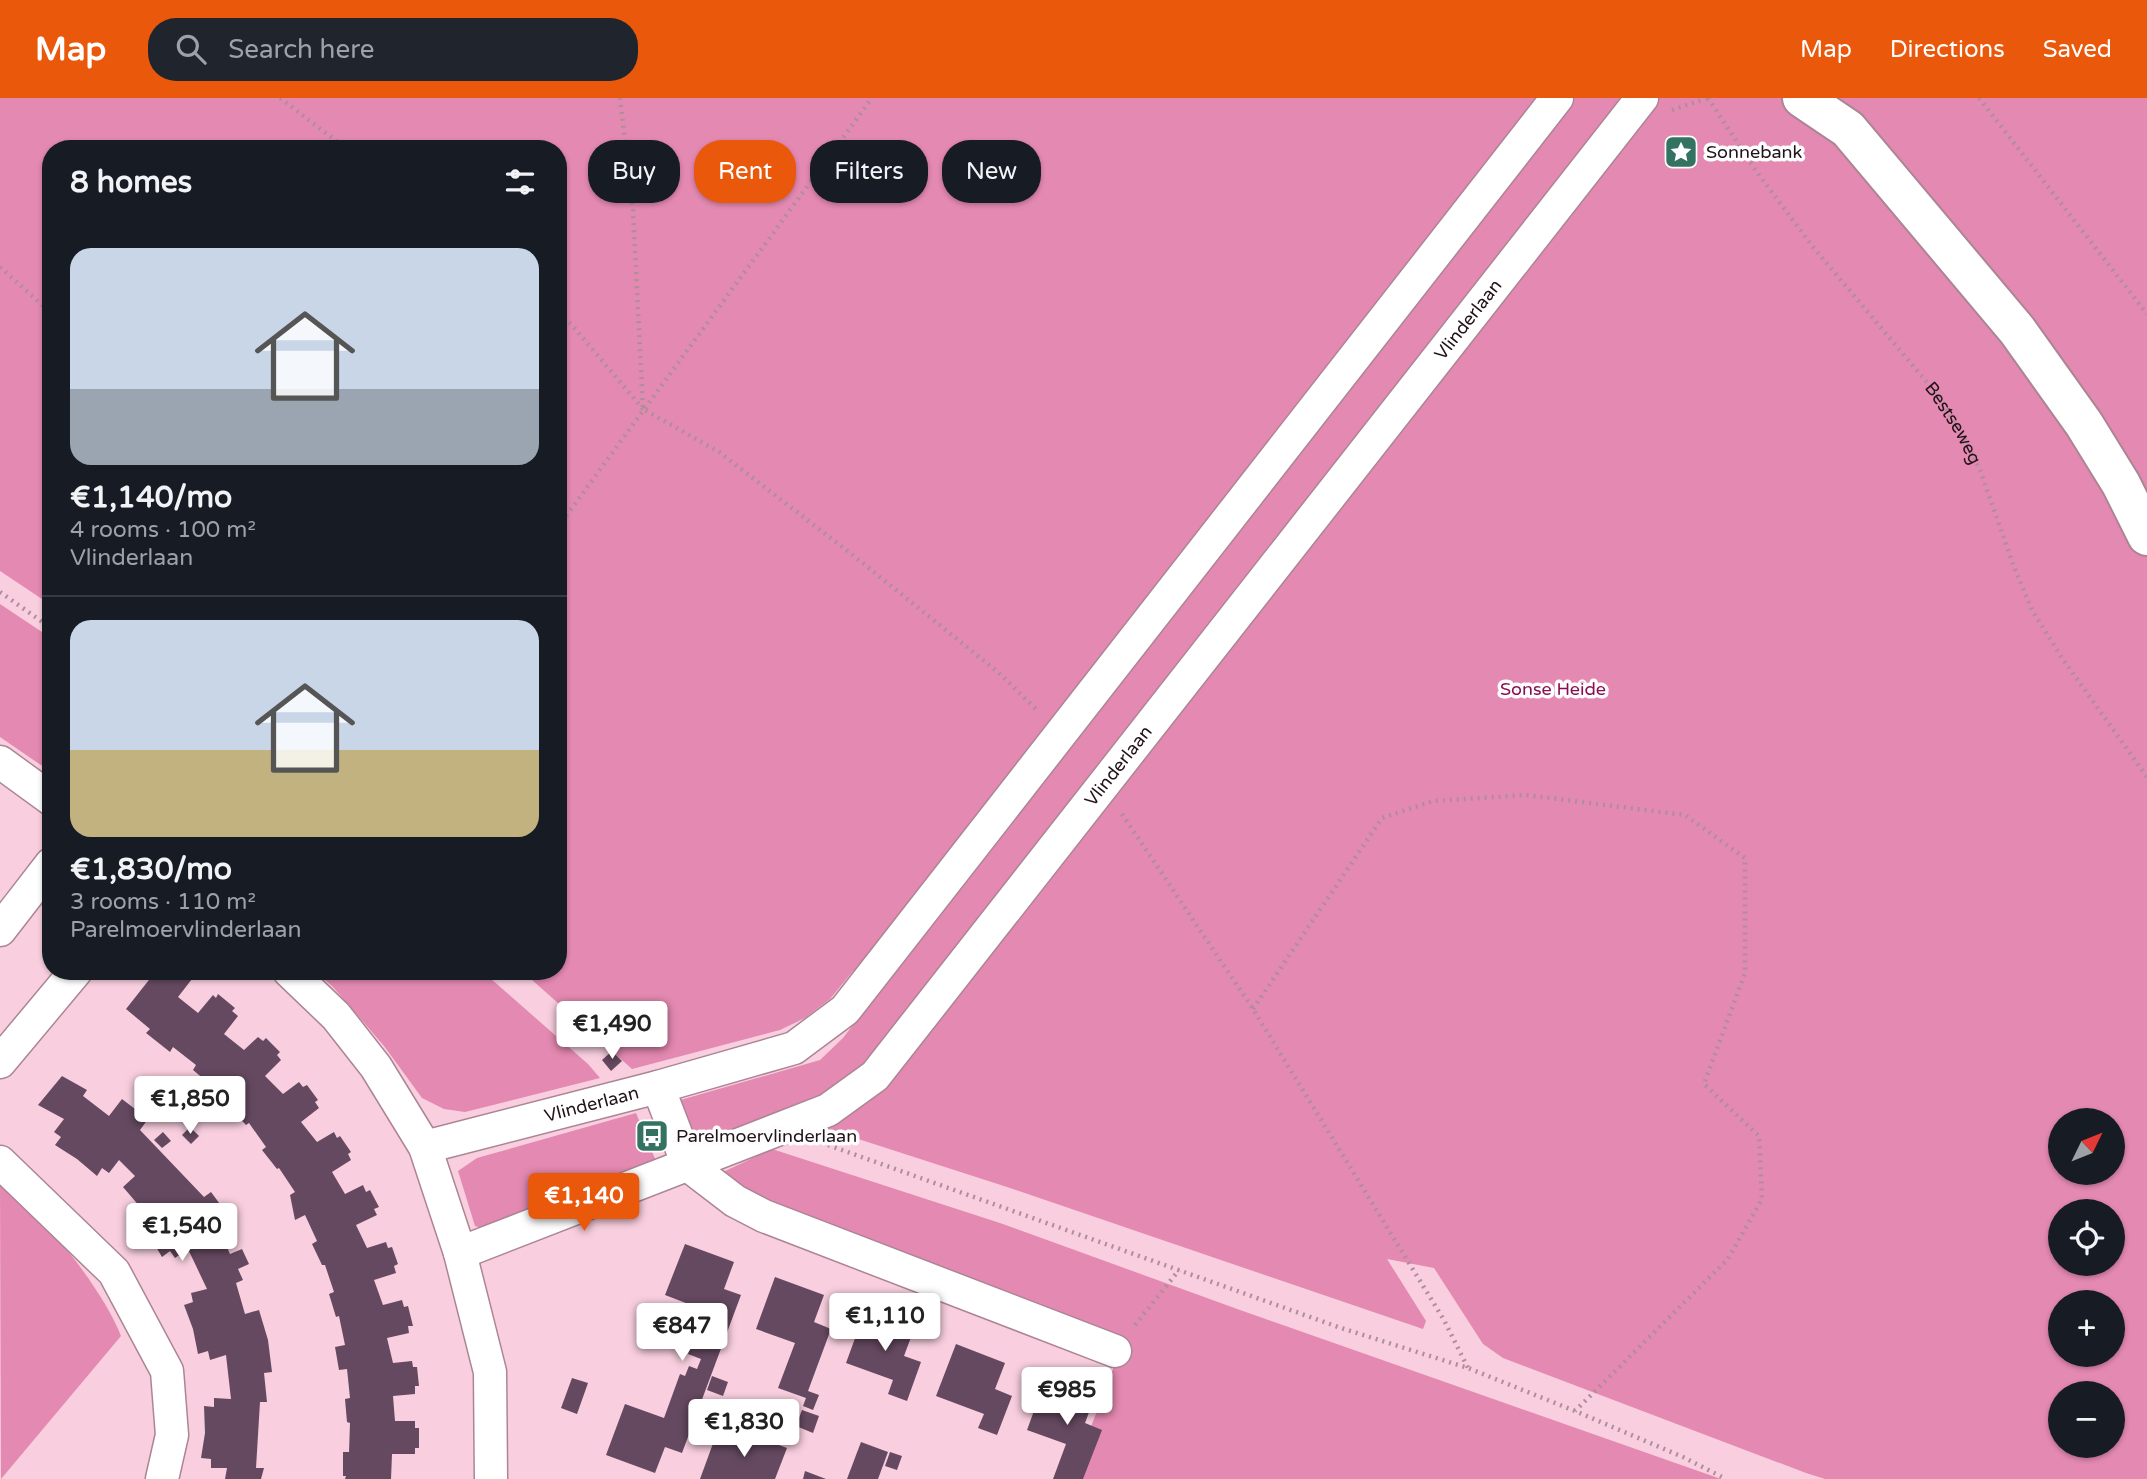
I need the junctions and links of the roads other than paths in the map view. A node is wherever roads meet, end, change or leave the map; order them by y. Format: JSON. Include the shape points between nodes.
{"nodes":[{"id":1,"x":1557,"y":98,"type":"edge"},
{"id":2,"x":1642,"y":98,"type":"edge"},
{"id":3,"x":1802,"y":98,"type":"edge"},
{"id":4,"x":1843,"y":114,"type":"edge"},
{"id":5,"x":2147,"y":536,"type":"edge"},
{"id":6,"x":0,"y":762,"type":"edge"},
{"id":7,"x":42,"y":792,"type":"edge"},
{"id":8,"x":42,"y":876,"type":"edge"},
{"id":9,"x":0,"y":930,"type":"edge"},
{"id":10,"x":68,"y":980,"type":"edge"},
{"id":11,"x":298,"y":980,"type":"edge"},
{"id":12,"x":0,"y":1062,"type":"edge"},
{"id":13,"x":658,"y":1087,"type":"junction"},
{"id":14,"x":425,"y":1147,"type":"junction"},
{"id":15,"x":0,"y":1162,"type":"edge"},
{"id":16,"x":688,"y":1165,"type":"junction"},
{"id":17,"x":460,"y":1253,"type":"junction"},
{"id":18,"x":1115,"y":1351,"type":"road end"},
{"id":19,"x":494,"y":1478,"type":"edge"},
{"id":20,"x":162,"y":1479,"type":"edge"}],
"edges":[{"from":1,"to":13,"type":"street","name":"Vlinderlaan","via":[[845,1010],[794,1048]]},
{"from":2,"to":16,"type":"street","name":"Vlinderlaan","via":[[875,1076],[828,1111]]},
{"from":3,"to":4,"type":"street"},
{"from":4,"to":5,"type":"street","via":[[2017,330],[2084,424]]},
{"from":6,"to":7,"type":"street"},
{"from":8,"to":9,"type":"street"},
{"from":10,"to":12,"type":"street"},
{"from":11,"to":14,"type":"street","via":[[336,1016],[376,1067]]},
{"from":13,"to":14,"type":"street","name":"Vlinderlaan"},
{"from":13,"to":16,"type":"street"},
{"from":14,"to":17,"type":"street"},
{"from":15,"to":20,"type":"street","via":[[114,1272],[167,1371],[172,1435]]},
{"from":16,"to":17,"type":"street","name":"Vlinderlaan"},
{"from":16,"to":18,"type":"street","via":[[735,1201],[764,1216]]},
{"from":17,"to":19,"type":"street","via":[[491,1372]]}]}
